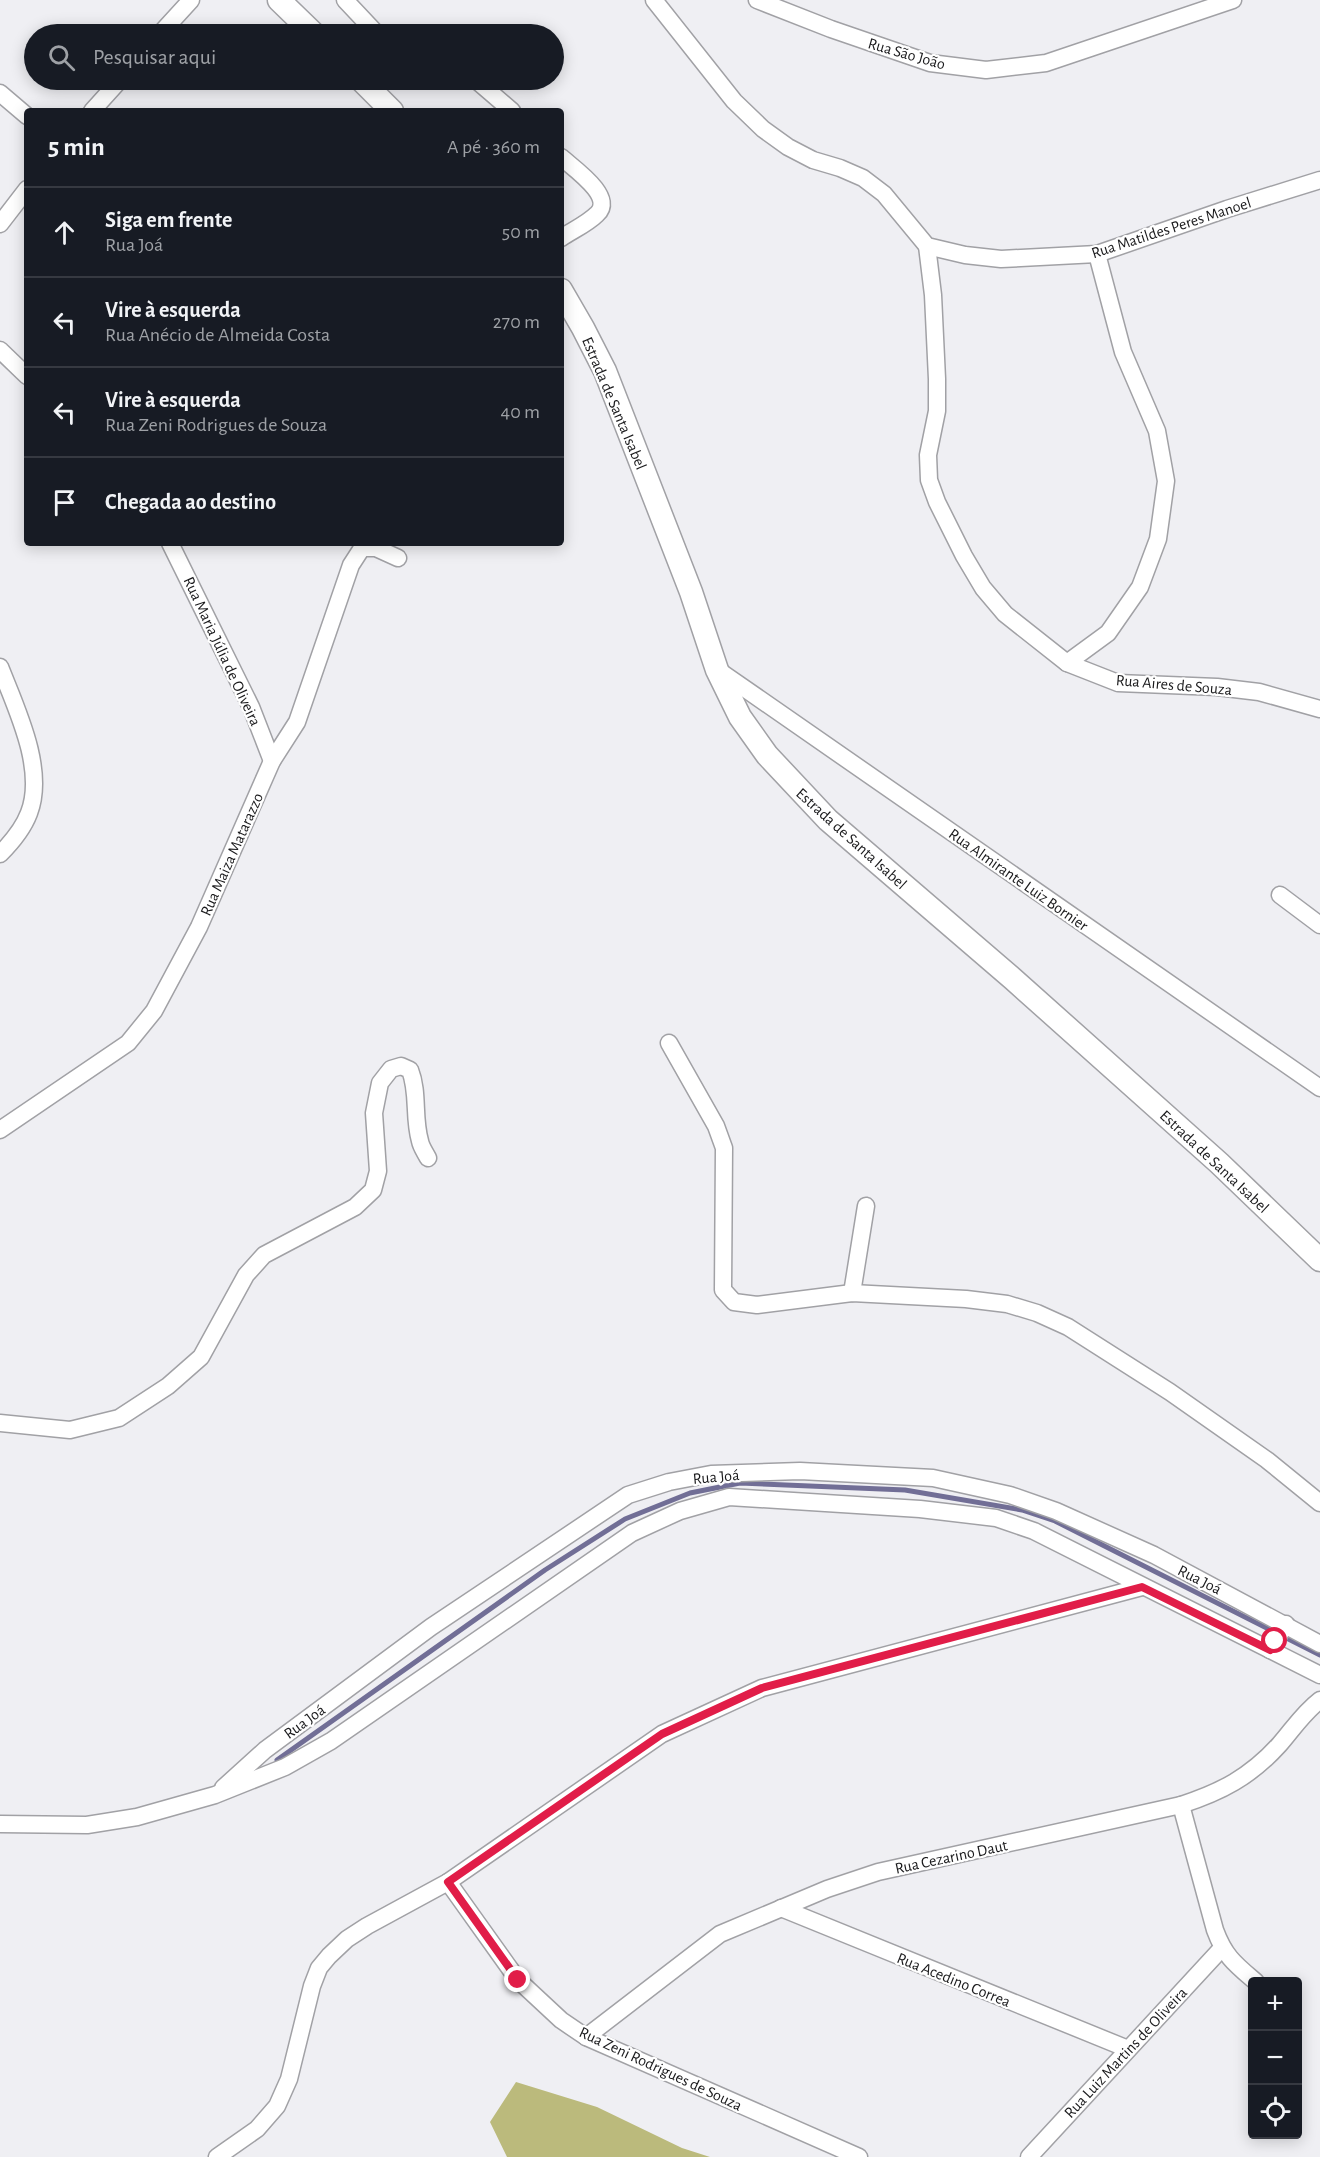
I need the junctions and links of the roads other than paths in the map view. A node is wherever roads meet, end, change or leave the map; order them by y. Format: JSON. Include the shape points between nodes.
{"nodes":[{"id":1,"x":191,"y":0,"type":"edge"},
{"id":2,"x":279,"y":0,"type":"edge"},
{"id":3,"x":345,"y":0,"type":"edge"},
{"id":4,"x":654,"y":0,"type":"edge"},
{"id":5,"x":756,"y":0,"type":"edge"},
{"id":6,"x":1233,"y":0,"type":"edge"},
{"id":7,"x":169,"y":24,"type":"edge"},
{"id":8,"x":304,"y":24,"type":"edge"},
{"id":9,"x":368,"y":24,"type":"edge"},
{"id":10,"x":111,"y":90,"type":"edge"},
{"id":11,"x":375,"y":90,"type":"edge"},
{"id":12,"x":488,"y":90,"type":"edge"},
{"id":13,"x":0,"y":93,"type":"edge"},
{"id":14,"x":95,"y":108,"type":"edge"},
{"id":15,"x":390,"y":108,"type":"edge"},
{"id":16,"x":509,"y":108,"type":"edge"},
{"id":17,"x":24,"y":113,"type":"edge"},
{"id":18,"x":564,"y":160,"type":"edge"},
{"id":19,"x":1320,"y":180,"type":"edge"},
{"id":20,"x":24,"y":193,"type":"edge"},
{"id":21,"x":0,"y":224,"type":"edge"},
{"id":22,"x":564,"y":236,"type":"edge"},
{"id":23,"x":927,"y":246,"type":"junction"},
{"id":24,"x":1097,"y":254,"type":"junction"},
{"id":25,"x":564,"y":295,"type":"edge"},
{"id":26,"x":0,"y":350,"type":"edge"},
{"id":27,"x":24,"y":373,"type":"edge"},
{"id":28,"x":171,"y":546,"type":"edge"},
{"id":29,"x":398,"y":558,"type":"dead end"},
{"id":30,"x":1067,"y":663,"type":"junction"},
{"id":31,"x":0,"y":667,"type":"edge"},
{"id":32,"x":717,"y":670,"type":"junction"},
{"id":33,"x":1320,"y":709,"type":"edge"},
{"id":34,"x":272,"y":761,"type":"junction"},
{"id":35,"x":0,"y":854,"type":"edge"},
{"id":36,"x":1280,"y":895,"type":"dead end"},
{"id":37,"x":1320,"y":925,"type":"edge"},
{"id":38,"x":669,"y":1043,"type":"dead end"},
{"id":39,"x":1320,"y":1088,"type":"edge"},
{"id":40,"x":0,"y":1130,"type":"edge"},
{"id":41,"x":428,"y":1158,"type":"dead end"},
{"id":42,"x":866,"y":1206,"type":"dead end"},
{"id":43,"x":1320,"y":1260,"type":"edge"},
{"id":44,"x":852,"y":1293,"type":"junction"},
{"id":45,"x":0,"y":1423,"type":"edge"},
{"id":46,"x":1320,"y":1503,"type":"edge"},
{"id":47,"x":1142,"y":1587,"type":"junction"},
{"id":48,"x":1278,"y":1636,"type":"junction"},
{"id":49,"x":1320,"y":1644,"type":"edge"},
{"id":50,"x":1320,"y":1675,"type":"edge"},
{"id":51,"x":1320,"y":1701,"type":"edge"},
{"id":52,"x":215,"y":1794,"type":"junction"},
{"id":53,"x":1181,"y":1805,"type":"junction"},
{"id":54,"x":0,"y":1824,"type":"edge"},
{"id":55,"x":448,"y":1882,"type":"junction"},
{"id":56,"x":781,"y":1908,"type":"junction"},
{"id":57,"x":1222,"y":1948,"type":"junction"},
{"id":58,"x":1250,"y":1977,"type":"edge"},
{"id":59,"x":586,"y":2037,"type":"junction"},
{"id":60,"x":1128,"y":2049,"type":"junction"},
{"id":61,"x":217,"y":2157,"type":"edge"},
{"id":62,"x":859,"y":2157,"type":"edge"},
{"id":63,"x":1029,"y":2157,"type":"edge"}],
"edges":[{"from":1,"to":7,"type":"street"},
{"from":2,"to":8,"type":"main road"},
{"from":3,"to":9,"type":"street"},
{"from":4,"to":23,"type":"street","via":[[734,101],[763,129],[813,160],[864,178],[884,194]]},
{"from":5,"to":6,"type":"street","name":"Rua São João","via":[[930,63],[986,70],[1046,63]]},
{"from":10,"to":14,"type":"street"},
{"from":11,"to":15,"type":"main road"},
{"from":12,"to":16,"type":"street"},
{"from":13,"to":17,"type":"street"},
{"from":18,"to":22,"type":"street","via":[[603,200],[598,214]]},
{"from":19,"to":24,"type":"street","name":"Rua Matildes Peres Manoel"},
{"from":20,"to":21,"type":"street"},
{"from":23,"to":24,"type":"street","name":"Rua Matildes Peres Manoel","via":[[1001,259]]},
{"from":23,"to":30,"type":"street","name":"Rua Aires de Souza","via":[[937,379],[929,480],[950,529],[983,588],[1005,614]]},
{"from":24,"to":30,"type":"street","via":[[1123,352],[1157,431],[1166,481],[1158,539],[1140,587],[1108,633]]},
{"from":25,"to":32,"type":"main road","name":"Estrada de Santa Isabel","via":[[605,371],[691,592]]},
{"from":26,"to":27,"type":"street"},
{"from":28,"to":34,"type":"street","name":"Rua Maria Júlia de Oliveira","via":[[251,707]]},
{"from":29,"to":34,"type":"street","name":"Rua Maiza Matarazzo","via":[[376,548],[362,548],[351,565],[297,722]]},
{"from":30,"to":33,"type":"street","name":"Rua Aires de Souza","via":[[1118,683],[1259,692]]},
{"from":31,"to":35,"type":"street","via":[[27,736],[35,780],[30,812]]},
{"from":32,"to":39,"type":"street","name":"Rua Almirante Luiz Bornier"},
{"from":32,"to":43,"type":"main road","name":"Estrada de Santa Isabel","via":[[740,717],[766,755],[828,820],[1048,1009]]},
{"from":34,"to":40,"type":"street","name":"Rua Maiza Matarazzo","via":[[199,927],[154,1011],[128,1043]]},
{"from":36,"to":37,"type":"street"},
{"from":38,"to":44,"type":"street","via":[[716,1126],[724,1148],[723,1290],[734,1302],[757,1305]]},
{"from":41,"to":45,"type":"street","via":[[418,1136],[411,1070],[401,1066],[391,1069],[380,1083],[374,1113],[378,1172],[373,1190],[355,1207],[264,1255],[246,1275],[201,1357],[168,1386],[119,1418],[70,1430]]},
{"from":42,"to":44,"type":"street"},
{"from":44,"to":46,"type":"street","via":[[966,1299],[1007,1304],[1037,1313],[1170,1392],[1267,1460]]},
{"from":47,"to":48,"type":"street","name":"Rua Joá"},
{"from":47,"to":52,"type":"street","name":"Rua Joá","via":[[1034,1531],[996,1518],[897,1507],[729,1497],[680,1511],[632,1533],[331,1741],[285,1767]]},
{"from":47,"to":55,"type":"street","via":[[762,1688],[662,1734]]},
{"from":48,"to":49,"type":"street","name":"Rua Joá"},
{"from":48,"to":50,"type":"street","name":"Rua Joá"},
{"from":48,"to":52,"type":"street","name":"Rua Joá","via":[[1154,1555],[1010,1495],[933,1478],[800,1471],[711,1474],[628,1495],[431,1627],[265,1750]]},
{"from":51,"to":53,"type":"street","name":"Rua Cezarino Daut","via":[[1239,1780],[1215,1794]]},
{"from":52,"to":54,"type":"street","name":"Rua Joá","via":[[137,1817],[87,1825]]},
{"from":53,"to":56,"type":"street","name":"Rua Cezarino Daut","via":[[878,1872]]},
{"from":53,"to":57,"type":"street"},
{"from":55,"to":59,"type":"street","name":"Rua Zeni Rodrigues de Souza","via":[[518,1980],[561,2020]]},
{"from":55,"to":61,"type":"street","via":[[367,1926],[329,1956],[312,1986],[290,2079],[277,2106],[257,2129]]},
{"from":56,"to":59,"type":"street","name":"Rua Cezarino Daut","via":[[720,1934]]},
{"from":56,"to":60,"type":"street","name":"Rua Acedino Correa"},
{"from":57,"to":58,"type":"street"},
{"from":57,"to":60,"type":"street","name":"Rua Luiz Martins de Oliveira"},
{"from":59,"to":62,"type":"street","name":"Rua Zeni Rodrigues de Souza"},
{"from":60,"to":63,"type":"street","name":"Rua Luiz Martins de Oliveira"}]}
